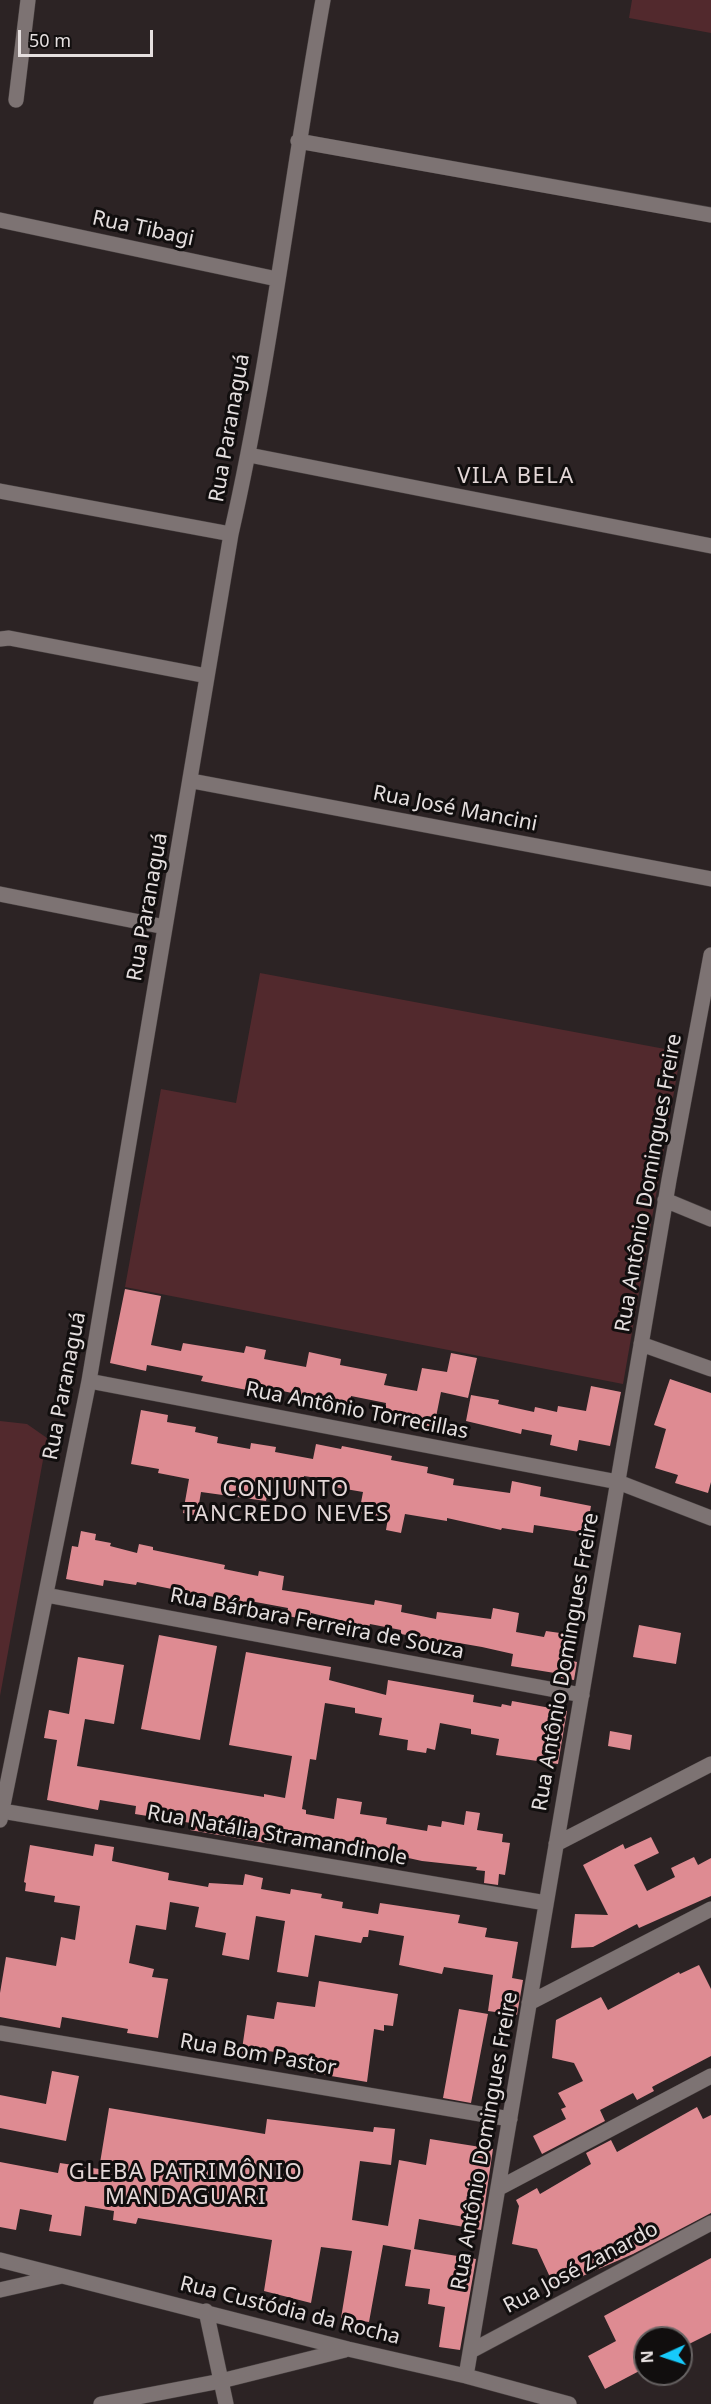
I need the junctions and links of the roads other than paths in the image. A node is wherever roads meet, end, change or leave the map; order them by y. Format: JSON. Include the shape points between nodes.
{"nodes":[{"id":1,"x":28,"y":0,"type":"edge"},
{"id":2,"x":323,"y":0,"type":"edge"},
{"id":3,"x":16,"y":100,"type":"dead end"},
{"id":4,"x":298,"y":141,"type":"junction"},
{"id":5,"x":711,"y":215,"type":"edge"},
{"id":6,"x":0,"y":220,"type":"edge"},
{"id":7,"x":277,"y":279,"type":"junction"},
{"id":8,"x":249,"y":455,"type":"junction"},
{"id":9,"x":0,"y":491,"type":"edge"},
{"id":10,"x":231,"y":534,"type":"junction"},
{"id":11,"x":711,"y":546,"type":"edge"},
{"id":12,"x":0,"y":639,"type":"edge"},
{"id":13,"x":207,"y":676,"type":"junction"},
{"id":14,"x":192,"y":781,"type":"junction"},
{"id":15,"x":711,"y":879,"type":"edge"},
{"id":16,"x":0,"y":894,"type":"edge"},
{"id":17,"x":165,"y":927,"type":"junction"},
{"id":18,"x":711,"y":955,"type":"edge"},
{"id":19,"x":665,"y":1200,"type":"junction"},
{"id":20,"x":711,"y":1219,"type":"edge"},
{"id":21,"x":641,"y":1344,"type":"junction"},
{"id":22,"x":711,"y":1369,"type":"edge"},
{"id":23,"x":89,"y":1381,"type":"junction"},
{"id":24,"x":618,"y":1482,"type":"junction"},
{"id":25,"x":711,"y":1518,"type":"edge"},
{"id":26,"x":45,"y":1595,"type":"junction"},
{"id":27,"x":582,"y":1695,"type":"junction"},
{"id":28,"x":711,"y":1764,"type":"edge"},
{"id":29,"x":1,"y":1816,"type":"edge"},
{"id":30,"x":556,"y":1844,"type":"junction"},
{"id":31,"x":546,"y":1903,"type":"junction"},
{"id":32,"x":711,"y":1909,"type":"edge"},
{"id":33,"x":529,"y":2003,"type":"junction"},
{"id":34,"x":0,"y":2033,"type":"edge"},
{"id":35,"x":711,"y":2076,"type":"edge"},
{"id":36,"x":510,"y":2119,"type":"junction"},
{"id":37,"x":499,"y":2188,"type":"junction"},
{"id":38,"x":711,"y":2223,"type":"edge"},
{"id":39,"x":0,"y":2260,"type":"edge"},
{"id":40,"x":66,"y":2276,"type":"junction"},
{"id":41,"x":0,"y":2289,"type":"edge"},
{"id":42,"x":206,"y":2311,"type":"junction"},
{"id":43,"x":348,"y":2349,"type":"junction"},
{"id":44,"x":471,"y":2351,"type":"junction"},
{"id":45,"x":466,"y":2376,"type":"junction"},
{"id":46,"x":221,"y":2381,"type":"junction"},
{"id":47,"x":539,"y":2400,"type":"edge"},
{"id":48,"x":101,"y":2404,"type":"edge"},
{"id":49,"x":226,"y":2404,"type":"edge"},
{"id":50,"x":568,"y":2404,"type":"edge"}],
"edges":[{"from":1,"to":3,"type":"street"},
{"from":2,"to":4,"type":"street","name":"Rua Paranaguá"},
{"from":4,"to":5,"type":"street"},
{"from":4,"to":7,"type":"street","name":"Rua Paranaguá"},
{"from":6,"to":7,"type":"street","name":"Rua Tibagi"},
{"from":7,"to":8,"type":"street","name":"Rua Paranaguá"},
{"from":8,"to":10,"type":"street","name":"Rua Paranaguá"},
{"from":8,"to":11,"type":"street"},
{"from":9,"to":10,"type":"street"},
{"from":10,"to":13,"type":"street","name":"Rua Paranaguá"},
{"from":12,"to":13,"type":"street"},
{"from":13,"to":14,"type":"street","name":"Rua Paranaguá"},
{"from":14,"to":15,"type":"street","name":"Rua José Mancini"},
{"from":14,"to":17,"type":"street","name":"Rua Paranaguá"},
{"from":16,"to":17,"type":"street"},
{"from":17,"to":23,"type":"street","name":"Rua Paranaguá"},
{"from":18,"to":19,"type":"street","name":"Rua Antônio Domingues Freire"},
{"from":19,"to":20,"type":"street"},
{"from":19,"to":21,"type":"street","name":"Rua Antônio Domingues Freire"},
{"from":21,"to":22,"type":"street"},
{"from":21,"to":24,"type":"street","name":"Rua Antônio Domingues Freire"},
{"from":23,"to":24,"type":"street","name":"Rua Antônio Torrecillas"},
{"from":23,"to":26,"type":"street","name":"Rua Paranaguá"},
{"from":24,"to":25,"type":"street","name":"Rua Antônio Torrecillas"},
{"from":24,"to":27,"type":"street","name":"Rua Antônio Domingues Freire"},
{"from":26,"to":27,"type":"street","name":"Rua Bárbara Ferreira de Souza"},
{"from":26,"to":29,"type":"street","name":"Rua Paranaguá"},
{"from":27,"to":30,"type":"street","name":"Rua Antônio Domingues Freire"},
{"from":28,"to":30,"type":"street"},
{"from":29,"to":31,"type":"street","name":"Rua Natália Stramandinole"},
{"from":30,"to":31,"type":"street","name":"Rua Antônio Domingues Freire"},
{"from":31,"to":33,"type":"street","name":"Rua Antônio Domingues Freire"},
{"from":32,"to":33,"type":"street"},
{"from":33,"to":36,"type":"street","name":"Rua Antônio Domingues Freire"},
{"from":34,"to":36,"type":"street","name":"Rua Bom Pastor"},
{"from":35,"to":37,"type":"street"},
{"from":36,"to":37,"type":"street","name":"Rua Antônio Domingues Freire"},
{"from":37,"to":44,"type":"street","name":"Rua Antônio Domingues Freire"},
{"from":38,"to":44,"type":"street","name":"Rua José Zanardo"},
{"from":39,"to":40,"type":"street","name":"Rua Custódia da Rocha"},
{"from":40,"to":41,"type":"street"},
{"from":40,"to":42,"type":"street","name":"Rua Custódia da Rocha"},
{"from":42,"to":43,"type":"street","name":"Rua Custódia da Rocha"},
{"from":42,"to":46,"type":"street"},
{"from":43,"to":45,"type":"street","name":"Rua Custódia da Rocha"},
{"from":43,"to":46,"type":"street"},
{"from":44,"to":45,"type":"street","name":"Rua Antônio Domingues Freire"},
{"from":45,"to":47,"type":"street","name":"Rua Custódia da Rocha"},
{"from":46,"to":48,"type":"street"},
{"from":46,"to":49,"type":"street"},
{"from":47,"to":50,"type":"street","name":"Rua Custódia da Rocha"}]}
